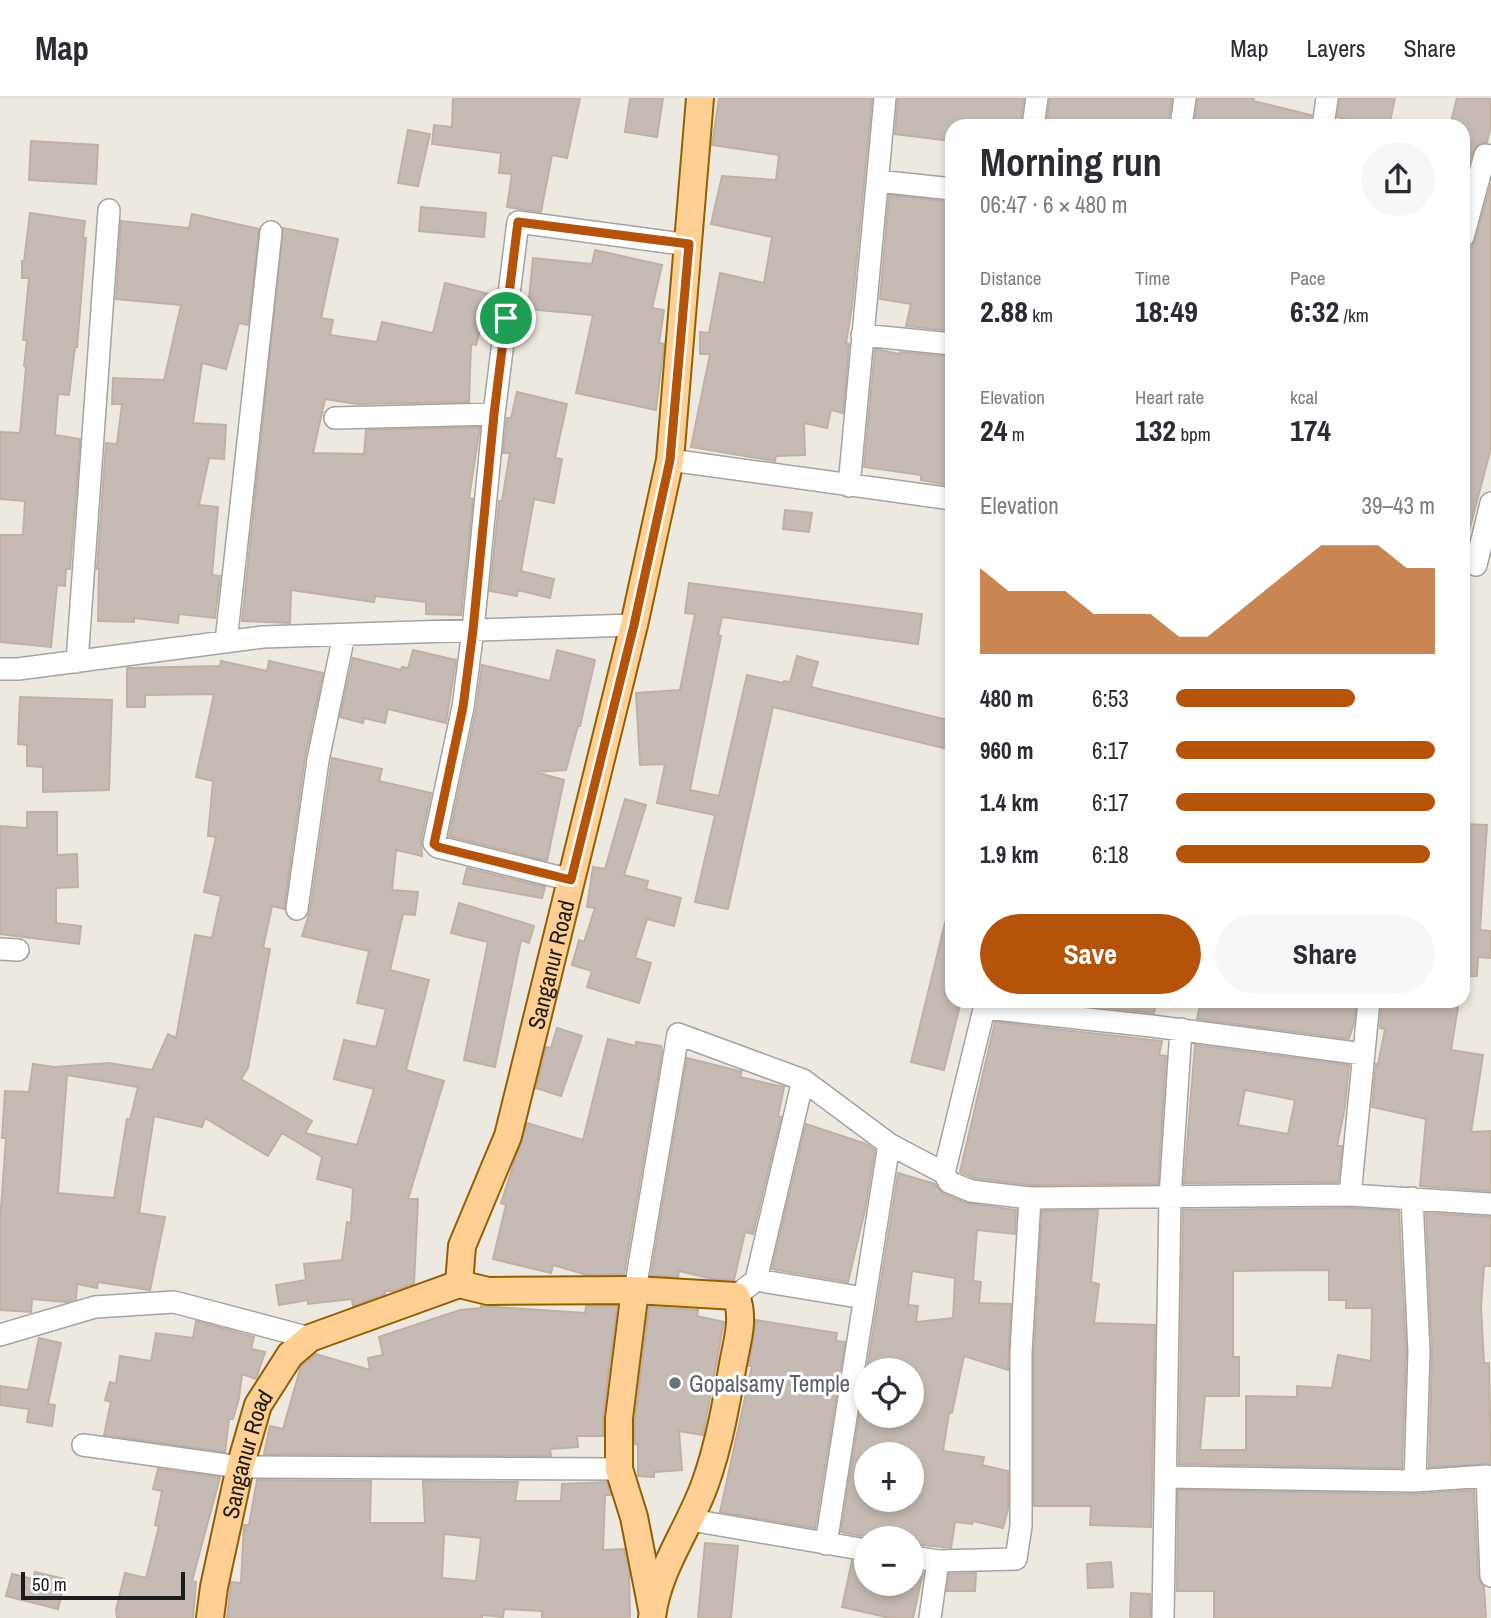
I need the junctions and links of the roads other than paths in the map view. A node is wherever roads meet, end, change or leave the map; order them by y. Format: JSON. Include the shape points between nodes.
{"nodes":[{"id":1,"x":700,"y":98,"type":"edge"},
{"id":2,"x":885,"y":98,"type":"edge"},
{"id":3,"x":1037,"y":98,"type":"edge"},
{"id":4,"x":1185,"y":98,"type":"edge"},
{"id":5,"x":1327,"y":98,"type":"edge"},
{"id":6,"x":1034,"y":119,"type":"edge"},
{"id":7,"x":1182,"y":119,"type":"edge"},
{"id":8,"x":1324,"y":119,"type":"edge"},
{"id":9,"x":1491,"y":156,"type":"edge"},
{"id":10,"x":878,"y":181,"type":"junction"},
{"id":11,"x":945,"y":188,"type":"edge"},
{"id":12,"x":109,"y":210,"type":"dead end"},
{"id":13,"x":1470,"y":211,"type":"edge"},
{"id":14,"x":271,"y":232,"type":"dead end"},
{"id":15,"x":689,"y":244,"type":"junction"},
{"id":16,"x":862,"y":335,"type":"junction"},
{"id":17,"x":945,"y":343,"type":"edge"},
{"id":18,"x":494,"y":414,"type":"junction"},
{"id":19,"x":335,"y":418,"type":"dead end"},
{"id":20,"x":670,"y":460,"type":"junction"},
{"id":21,"x":849,"y":486,"type":"junction"},
{"id":22,"x":945,"y":498,"type":"edge"},
{"id":23,"x":1491,"y":503,"type":"edge"},
{"id":24,"x":1477,"y":565,"type":"edge"},
{"id":25,"x":634,"y":625,"type":"junction"},
{"id":26,"x":473,"y":630,"type":"junction"},
{"id":27,"x":344,"y":635,"type":"junction"},
{"id":28,"x":226,"y":642,"type":"junction"},
{"id":29,"x":77,"y":662,"type":"junction"},
{"id":30,"x":0,"y":669,"type":"edge"},
{"id":31,"x":571,"y":880,"type":"junction"},
{"id":32,"x":297,"y":909,"type":"dead end"},
{"id":33,"x":984,"y":1008,"type":"edge"},
{"id":34,"x":1015,"y":1008,"type":"edge"},
{"id":35,"x":1368,"y":1008,"type":"edge"},
{"id":36,"x":1181,"y":1030,"type":"junction"},
{"id":37,"x":1363,"y":1054,"type":"junction"},
{"id":38,"x":803,"y":1080,"type":"junction"},
{"id":39,"x":889,"y":1144,"type":"junction"},
{"id":40,"x":944,"y":1174,"type":"junction"},
{"id":41,"x":1350,"y":1195,"type":"junction"},
{"id":42,"x":1170,"y":1197,"type":"junction"},
{"id":43,"x":1030,"y":1198,"type":"junction"},
{"id":44,"x":1412,"y":1198,"type":"junction"},
{"id":45,"x":1491,"y":1204,"type":"edge"},
{"id":46,"x":459,"y":1284,"type":"junction"},
{"id":47,"x":746,"y":1288,"type":"junction"},
{"id":48,"x":635,"y":1290,"type":"junction"},
{"id":49,"x":864,"y":1298,"type":"junction"},
{"id":50,"x":0,"y":1335,"type":"edge"},
{"id":51,"x":310,"y":1338,"type":"junction"},
{"id":52,"x":83,"y":1445,"type":"dead end"},
{"id":53,"x":240,"y":1467,"type":"junction"},
{"id":54,"x":618,"y":1469,"type":"junction"},
{"id":55,"x":1166,"y":1477,"type":"junction"},
{"id":56,"x":1415,"y":1481,"type":"junction"},
{"id":57,"x":691,"y":1520,"type":"junction"},
{"id":58,"x":826,"y":1544,"type":"junction"},
{"id":59,"x":854,"y":1548,"type":"edge"},
{"id":60,"x":924,"y":1559,"type":"edge"},
{"id":61,"x":938,"y":1561,"type":"junction"},
{"id":62,"x":1491,"y":1576,"type":"edge"},
{"id":63,"x":652,"y":1615,"type":"edge"},
{"id":64,"x":210,"y":1618,"type":"edge"},
{"id":65,"x":930,"y":1618,"type":"edge"},
{"id":66,"x":1163,"y":1618,"type":"edge"}],
"edges":[{"from":1,"to":15,"type":"main road","name":"Sanganur Road"},
{"from":2,"to":10,"type":"street"},
{"from":3,"to":6,"type":"street"},
{"from":4,"to":7,"type":"street"},
{"from":5,"to":8,"type":"street"},
{"from":9,"to":13,"type":"street","via":[[1485,155]]},
{"from":10,"to":11,"type":"street"},
{"from":10,"to":16,"type":"street"},
{"from":12,"to":29,"type":"street"},
{"from":14,"to":28,"type":"street"},
{"from":15,"to":18,"type":"street","via":[[518,222]]},
{"from":15,"to":20,"type":"main road","name":"Sanganur Road"},
{"from":16,"to":17,"type":"street"},
{"from":16,"to":21,"type":"street"},
{"from":18,"to":19,"type":"street"},
{"from":18,"to":26,"type":"street"},
{"from":20,"to":21,"type":"street"},
{"from":20,"to":25,"type":"main road","name":"Sanganur Road"},
{"from":21,"to":22,"type":"street"},
{"from":23,"to":24,"type":"street"},
{"from":25,"to":26,"type":"street"},
{"from":25,"to":31,"type":"main road","name":"Sanganur Road"},
{"from":26,"to":27,"type":"street"},
{"from":26,"to":31,"type":"street","via":[[463,707],[434,844]]},
{"from":27,"to":28,"type":"street"},
{"from":27,"to":32,"type":"street","via":[[318,760]]},
{"from":28,"to":29,"type":"street"},
{"from":29,"to":30,"type":"street"},
{"from":31,"to":46,"type":"main road","name":"Sanganur Road","via":[[508,1136],[462,1246]]},
{"from":33,"to":40,"type":"street"},
{"from":34,"to":36,"type":"street"},
{"from":35,"to":37,"type":"street"},
{"from":36,"to":37,"type":"street"},
{"from":36,"to":42,"type":"street"},
{"from":37,"to":41,"type":"street"},
{"from":38,"to":39,"type":"street"},
{"from":38,"to":47,"type":"street"},
{"from":38,"to":48,"type":"street","via":[[678,1034]]},
{"from":39,"to":40,"type":"street"},
{"from":39,"to":49,"type":"street"},
{"from":40,"to":43,"type":"street","via":[[950,1182],[971,1191]]},
{"from":41,"to":42,"type":"street"},
{"from":41,"to":44,"type":"street"},
{"from":42,"to":43,"type":"street"},
{"from":42,"to":55,"type":"street"},
{"from":43,"to":61,"type":"street","via":[[1021,1352],[1022,1505],[1016,1559]]},
{"from":44,"to":45,"type":"street"},
{"from":44,"to":56,"type":"street","via":[[1419,1352]]},
{"from":46,"to":48,"type":"main road","via":[[488,1291]]},
{"from":46,"to":51,"type":"main road","name":"Sanganur Road"},
{"from":47,"to":48,"type":"main road"},
{"from":47,"to":49,"type":"street"},
{"from":47,"to":57,"type":"main road","via":[[720,1439]]},
{"from":48,"to":54,"type":"main road","via":[[619,1418]]},
{"from":49,"to":58,"type":"street"},
{"from":50,"to":51,"type":"street","via":[[95,1307],[174,1302]]},
{"from":51,"to":53,"type":"main road","name":"Sanganur Road","via":[[290,1355],[258,1405]]},
{"from":52,"to":53,"type":"street"},
{"from":53,"to":54,"type":"street"},
{"from":53,"to":64,"type":"main road","name":"Sanganur Road"},
{"from":54,"to":63,"type":"main road","via":[[634,1517]]},
{"from":55,"to":56,"type":"street"},
{"from":55,"to":66,"type":"street"},
{"from":56,"to":62,"type":"street","via":[[1487,1476]]},
{"from":57,"to":58,"type":"street"},
{"from":57,"to":63,"type":"main road","via":[[667,1566]]},
{"from":58,"to":59,"type":"street"},
{"from":60,"to":61,"type":"street"},
{"from":61,"to":65,"type":"street"}]}
